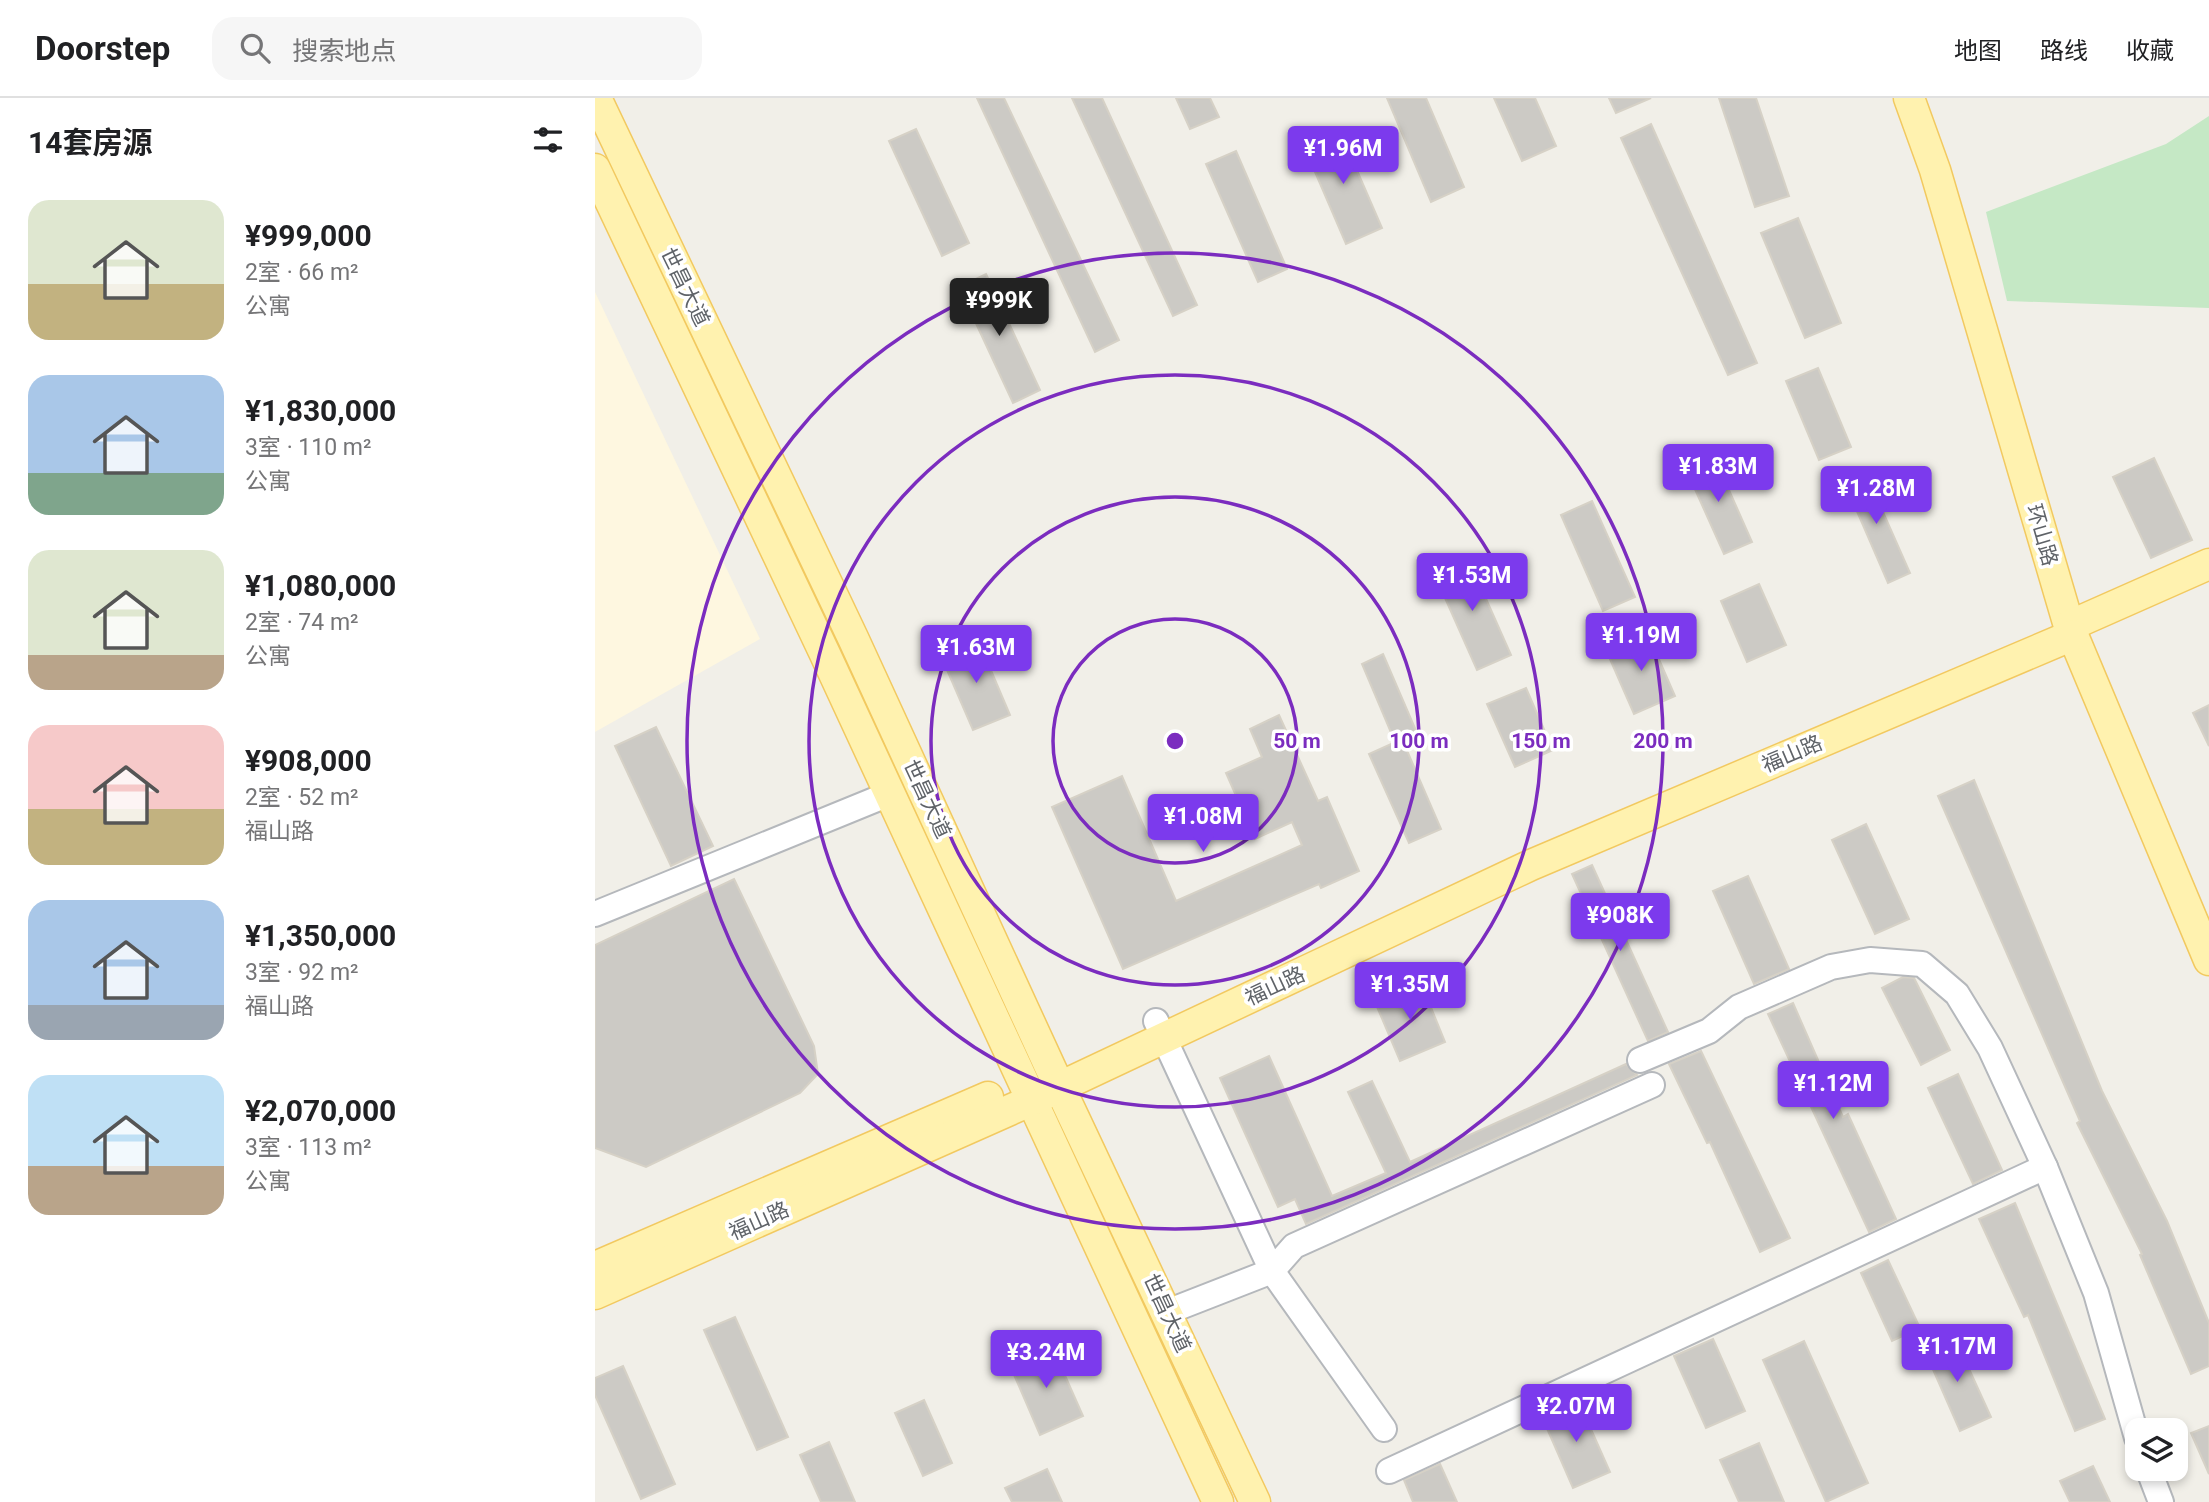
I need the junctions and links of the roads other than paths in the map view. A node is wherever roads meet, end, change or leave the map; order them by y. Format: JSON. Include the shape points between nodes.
{"nodes":[{"id":1,"x":596,"y":98,"type":"edge"},
{"id":2,"x":1909,"y":98,"type":"edge"},
{"id":3,"x":595,"y":169,"type":"edge"},
{"id":4,"x":2209,"y":564,"type":"edge"},
{"id":5,"x":2069,"y":626,"type":"junction"},
{"id":6,"x":889,"y":794,"type":"junction"},
{"id":7,"x":595,"y":914,"type":"edge"},
{"id":8,"x":2209,"y":961,"type":"edge"},
{"id":9,"x":1160,"y":1029,"type":"junction"},
{"id":10,"x":1640,"y":1060,"type":"dead end"},
{"id":11,"x":1055,"y":1078,"type":"junction"},
{"id":12,"x":1652,"y":1085,"type":"dead end"},
{"id":13,"x":1026,"y":1092,"type":"junction"},
{"id":14,"x":2045,"y":1167,"type":"junction"},
{"id":15,"x":595,"y":1267,"type":"edge"},
{"id":16,"x":1272,"y":1271,"type":"junction"},
{"id":17,"x":595,"y":1294,"type":"edge"},
{"id":18,"x":1167,"y":1312,"type":"junction"},
{"id":19,"x":2131,"y":1418,"type":"edge"},
{"id":20,"x":1384,"y":1429,"type":"dead end"},
{"id":21,"x":1389,"y":1471,"type":"dead end"},
{"id":22,"x":2153,"y":1481,"type":"edge"},
{"id":23,"x":1218,"y":1502,"type":"edge"},
{"id":24,"x":1255,"y":1502,"type":"edge"},
{"id":25,"x":2161,"y":1502,"type":"edge"}],
"edges":[{"from":1,"to":11,"type":"main road","name":"世昌大道","via":[[863,659]]},
{"from":2,"to":5,"type":"main road","name":"环山路","via":[[1935,170]]},
{"from":3,"to":6,"type":"main road","name":"世昌大道"},
{"from":4,"to":5,"type":"main road"},
{"from":5,"to":8,"type":"main road","name":"环山路"},
{"from":5,"to":9,"type":"main road","via":[[1521,854]]},
{"from":6,"to":7,"type":"street"},
{"from":6,"to":13,"type":"main road","name":"世昌大道"},
{"from":9,"to":11,"type":"main road"},
{"from":9,"to":16,"type":"street"},
{"from":10,"to":14,"type":"street","via":[[1709,1031],[1739,1007],[1831,967],[1870,960],[1922,964],[1957,994],[1990,1048]]},
{"from":11,"to":13,"type":"main road"},
{"from":11,"to":18,"type":"main road","name":"世昌大道"},
{"from":12,"to":16,"type":"street","via":[[1294,1246]]},
{"from":13,"to":15,"type":"main road"},
{"from":13,"to":17,"type":"main road","name":"福山路"},
{"from":13,"to":23,"type":"main road","name":"世昌大道"},
{"from":14,"to":19,"type":"street","via":[[2096,1293]]},
{"from":14,"to":21,"type":"street"},
{"from":16,"to":18,"type":"street"},
{"from":16,"to":20,"type":"street"},
{"from":18,"to":24,"type":"main road","name":"世昌大道"},
{"from":22,"to":25,"type":"street"}]}
